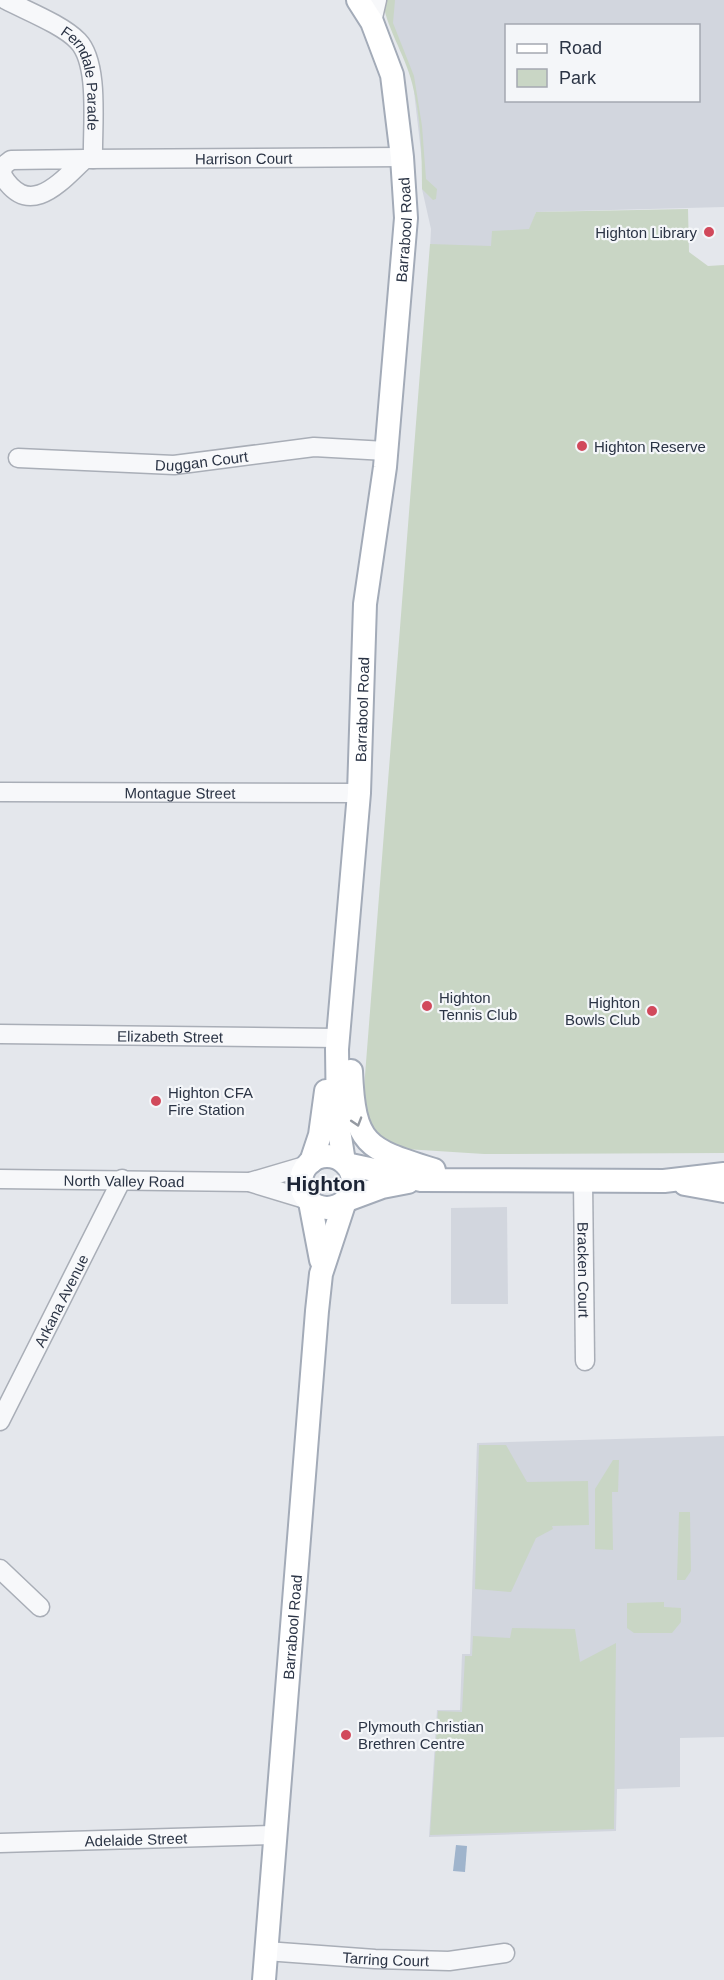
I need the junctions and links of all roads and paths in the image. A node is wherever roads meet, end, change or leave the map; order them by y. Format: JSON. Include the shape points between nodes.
{"nodes":[{"id":1,"x":6,"y":0,"type":"edge"},
{"id":2,"x":358,"y":0,"type":"edge"},
{"id":3,"x":375,"y":11,"type":"edge"},
{"id":4,"x":402,"y":157,"type":"junction"},
{"id":5,"x":89,"y":159,"type":"joint"},
{"id":6,"x":18,"y":458,"type":"dead end"},
{"id":7,"x":385,"y":459,"type":"junction"},
{"id":8,"x":360,"y":783,"type":"junction"},
{"id":9,"x":0,"y":792,"type":"edge"},
{"id":10,"x":348,"y":917,"type":"junction"},
{"id":11,"x":0,"y":1034,"type":"edge"},
{"id":12,"x":337,"y":1043,"type":"junction"},
{"id":13,"x":310,"y":1163,"type":"junction"},
{"id":14,"x":345,"y":1163,"type":"junction"},
{"id":15,"x":721,"y":1177,"type":"edge"},
{"id":16,"x":0,"y":1179,"type":"edge"},
{"id":17,"x":122,"y":1179,"type":"junction"},
{"id":18,"x":421,"y":1179,"type":"junction"},
{"id":19,"x":467,"y":1180,"type":"junction"},
{"id":20,"x":583,"y":1180,"type":"junction"},
{"id":21,"x":249,"y":1182,"type":"junction"},
{"id":22,"x":309,"y":1201,"type":"junction"},
{"id":23,"x":346,"y":1201,"type":"junction"},
{"id":24,"x":321,"y":1274,"type":"junction"},
{"id":25,"x":585,"y":1361,"type":"dead end"},
{"id":26,"x":0,"y":1421,"type":"edge"},
{"id":27,"x":0,"y":1569,"type":"edge"},
{"id":28,"x":40,"y":1607,"type":"dead end"},
{"id":29,"x":273,"y":1835,"type":"junction"},
{"id":30,"x":0,"y":1843,"type":"edge"},
{"id":31,"x":266,"y":1951,"type":"junction"},
{"id":32,"x":506,"y":1953,"type":"dead end"},
{"id":33,"x":264,"y":1980,"type":"edge"}],
"edges":[{"from":1,"to":5,"type":"street","name":"Ferndale Parade","via":[[68,33],[86,52],[91,77]]},
{"from":2,"to":3,"type":"main road","name":"Barrabool Road"},
{"from":3,"to":4,"type":"main road","name":"Barrabool Road","via":[[392,75]]},
{"from":4,"to":5,"type":"street","name":"Harrison Court"},
{"from":4,"to":7,"type":"main road","name":"Barrabool Road","via":[[406,218]]},
{"from":6,"to":7,"type":"street","name":"Duggan Court","via":[[174,465],[314,447]]},
{"from":7,"to":8,"type":"main road","name":"Barrabool Road","via":[[365,604]]},
{"from":8,"to":9,"type":"street","name":"Montague Street"},
{"from":8,"to":10,"type":"main road","name":"Barrabool Road"},
{"from":10,"to":12,"type":"main road","name":"Barrabool Road"},
{"from":10,"to":19,"type":"main road","one_way":true,"via":[[351,1082],[358,1127],[368,1142],[387,1155]]},
{"from":11,"to":12,"type":"street","name":"Elizabeth Street"},
{"from":12,"to":13,"type":"main road","name":"Barrabool Road","via":[[320,1135]]},
{"from":12,"to":14,"type":"main road","name":"Barrabool Road","via":[[338,1124]]},
{"from":13,"to":14,"type":"main road","via":[[328,1157]]},
{"from":13,"to":21,"type":"street","name":"North Valley Road"},
{"from":13,"to":22,"type":"main road","via":[[302,1182]]},
{"from":14,"to":18,"type":"main road"},
{"from":14,"to":23,"type":"main road","via":[[352,1183]]},
{"from":15,"to":20,"type":"main road"},
{"from":16,"to":17,"type":"street","name":"North Valley Road"},
{"from":17,"to":21,"type":"street","name":"North Valley Road"},
{"from":17,"to":26,"type":"street","name":"Arkana Avenue"},
{"from":18,"to":19,"type":"main road"},
{"from":18,"to":23,"type":"main road","via":[[382,1187]]},
{"from":19,"to":20,"type":"main road"},
{"from":20,"to":25,"type":"street","name":"Bracken Court"},
{"from":21,"to":22,"type":"street","name":"North Valley Road"},
{"from":22,"to":23,"type":"main road","via":[[325,1208]]},
{"from":22,"to":24,"type":"main road","name":"Barrabool Road","via":[[320,1245]]},
{"from":23,"to":24,"type":"main road","name":"Barrabool Road"},
{"from":24,"to":29,"type":"main road","name":"Barrabool Road"},
{"from":27,"to":28,"type":"street"},
{"from":29,"to":30,"type":"street","name":"Adelaide Street"},
{"from":29,"to":31,"type":"main road","name":"Barrabool Road"},
{"from":31,"to":32,"type":"street","name":"Tarring Court","via":[[449,1961]]},
{"from":31,"to":33,"type":"main road","name":"Barrabool Road"}]}
